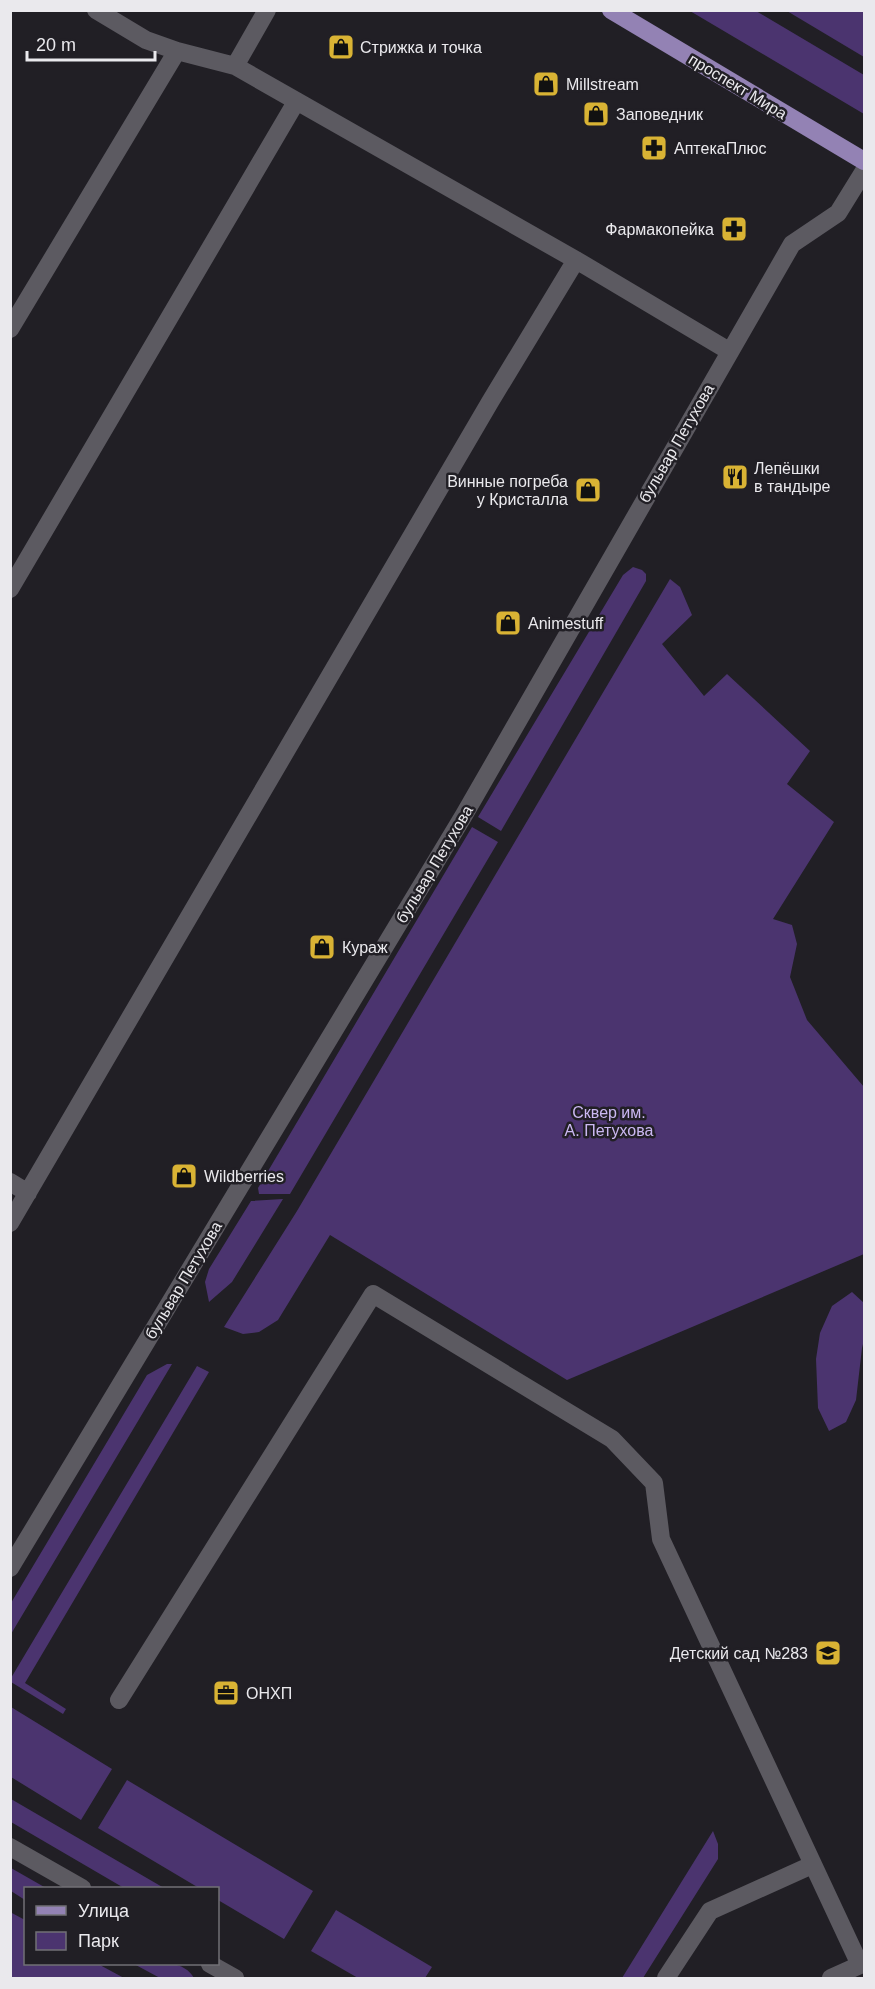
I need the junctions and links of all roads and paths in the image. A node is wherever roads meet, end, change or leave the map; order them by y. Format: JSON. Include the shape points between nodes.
{"nodes":[{"id":1,"x":96,"y":10,"type":"edge"},
{"id":2,"x":267,"y":10,"type":"edge"},
{"id":3,"x":611,"y":10,"type":"edge"},
{"id":4,"x":177,"y":51,"type":"junction"},
{"id":5,"x":235,"y":66,"type":"junction"},
{"id":6,"x":296,"y":102,"type":"junction"},
{"id":7,"x":864,"y":161,"type":"edge"},
{"id":8,"x":864,"y":171,"type":"edge"},
{"id":9,"x":576,"y":260,"type":"junction"},
{"id":10,"x":10,"y":329,"type":"edge"},
{"id":11,"x":729,"y":351,"type":"junction"},
{"id":12,"x":10,"y":589,"type":"edge"},
{"id":13,"x":10,"y":1182,"type":"edge"},
{"id":14,"x":28,"y":1193,"type":"junction"},
{"id":15,"x":10,"y":1223,"type":"edge"},
{"id":16,"x":10,"y":1568,"type":"edge"},
{"id":17,"x":118,"y":1700,"type":"dead end"},
{"id":18,"x":10,"y":1847,"type":"edge"},
{"id":19,"x":812,"y":1865,"type":"junction"},
{"id":20,"x":80,"y":1887,"type":"edge"},
{"id":21,"x":212,"y":1965,"type":"edge"},
{"id":22,"x":235,"y":1978,"type":"edge"},
{"id":23,"x":666,"y":1978,"type":"edge"},
{"id":24,"x":831,"y":1978,"type":"edge"}],
"edges":[{"from":1,"to":4,"type":"street","via":[[146,40]]},
{"from":2,"to":5,"type":"street"},
{"from":3,"to":7,"type":"main road","name":"проспект Мира"},
{"from":4,"to":5,"type":"street"},
{"from":4,"to":10,"type":"street"},
{"from":5,"to":6,"type":"street"},
{"from":6,"to":9,"type":"street"},
{"from":6,"to":12,"type":"street"},
{"from":8,"to":11,"type":"street","name":"бульвар Петухова","via":[[838,213],[792,244]]},
{"from":9,"to":11,"type":"street"},
{"from":9,"to":14,"type":"street"},
{"from":11,"to":16,"type":"street","name":"бульвар Петухова","via":[[464,815]]},
{"from":13,"to":14,"type":"street"},
{"from":14,"to":15,"type":"street"},
{"from":17,"to":19,"type":"street","via":[[373,1294],[612,1439],[654,1483],[661,1539]]},
{"from":18,"to":20,"type":"street"},
{"from":19,"to":23,"type":"street","via":[[710,1911]]},
{"from":19,"to":24,"type":"street","via":[[860,1965]]},
{"from":21,"to":22,"type":"street"}]}
